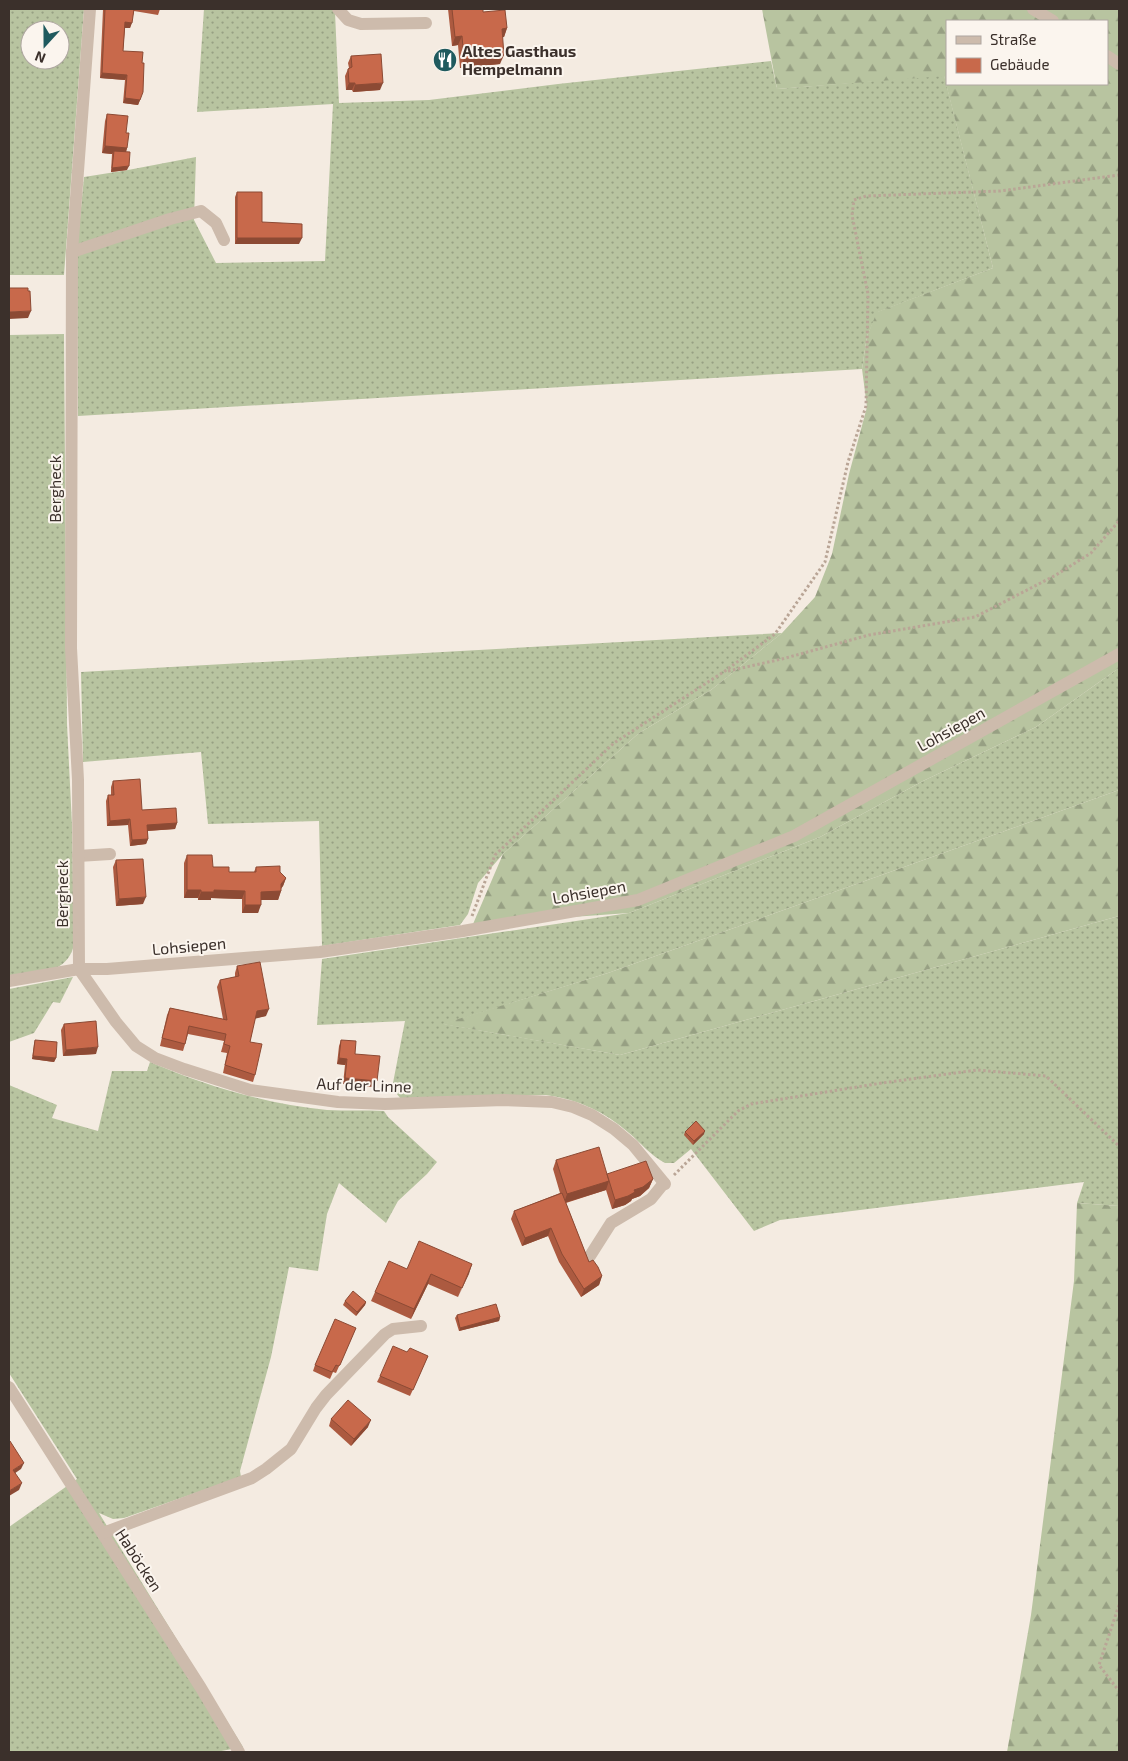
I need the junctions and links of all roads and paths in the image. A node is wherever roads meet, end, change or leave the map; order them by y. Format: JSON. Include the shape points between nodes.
{"nodes":[{"id":1,"x":90,"y":9,"type":"edge"},
{"id":2,"x":338,"y":9,"type":"edge"},
{"id":3,"x":1034,"y":9,"type":"edge"},
{"id":4,"x":1051,"y":20,"type":"edge"},
{"id":5,"x":426,"y":23,"type":"dead end"},
{"id":6,"x":1108,"y":57,"type":"edge"},
{"id":7,"x":1119,"y":64,"type":"edge"},
{"id":8,"x":1119,"y":175,"type":"edge"},
{"id":9,"x":224,"y":240,"type":"dead end"},
{"id":10,"x":72,"y":252,"type":"junction"},
{"id":11,"x":1119,"y":521,"type":"edge"},
{"id":12,"x":1119,"y":654,"type":"edge"},
{"id":13,"x":725,"y":671,"type":"junction"},
{"id":14,"x":110,"y":854,"type":"dead end"},
{"id":15,"x":78,"y":856,"type":"junction"},
{"id":16,"x":462,"y":931,"type":"junction"},
{"id":17,"x":78,"y":970,"type":"junction"},
{"id":18,"x":9,"y":981,"type":"edge"},
{"id":19,"x":1119,"y":1146,"type":"edge"},
{"id":20,"x":664,"y":1184,"type":"junction"},
{"id":21,"x":590,"y":1256,"type":"dead end"},
{"id":22,"x":421,"y":1326,"type":"dead end"},
{"id":23,"x":9,"y":1387,"type":"edge"},
{"id":24,"x":103,"y":1534,"type":"junction"},
{"id":25,"x":1119,"y":1605,"type":"edge"},
{"id":26,"x":1119,"y":1691,"type":"edge"},
{"id":27,"x":239,"y":1752,"type":"edge"}],
"edges":[{"from":1,"to":10,"type":"street","name":"Bergheck"},
{"from":2,"to":5,"type":"street","via":[[348,20],[362,24]]},
{"from":3,"to":4,"type":"street"},
{"from":6,"to":7,"type":"street"},
{"from":8,"to":13,"type":"path","via":[[1000,191],[866,196],[854,200],[852,215],[868,294],[866,406],[848,462],[825,562],[776,634]]},
{"from":9,"to":10,"type":"street","via":[[216,223],[201,211],[170,218]]},
{"from":10,"to":15,"type":"street","name":"Bergheck","via":[[71,648],[78,780]]},
{"from":11,"to":13,"type":"path","via":[[1091,553],[1056,575],[974,617],[869,635]]},
{"from":12,"to":16,"type":"street","name":"Lohsiepen","via":[[794,836],[638,900]]},
{"from":13,"to":16,"type":"path","via":[[614,743],[495,855],[474,914]]},
{"from":14,"to":15,"type":"street"},
{"from":15,"to":17,"type":"street","name":"Bergheck"},
{"from":16,"to":17,"type":"street","name":"Lohsiepen","via":[[320,952]]},
{"from":17,"to":18,"type":"street","name":"Lohsiepen"},
{"from":17,"to":20,"type":"street","name":"Auf der Linne","via":[[136,1046],[155,1058],[184,1069],[250,1090],[338,1102],[385,1104],[504,1100],[552,1102],[573,1107],[592,1114],[633,1145]]},
{"from":19,"to":20,"type":"path","via":[[1046,1076],[977,1070],[751,1104],[738,1111]]},
{"from":20,"to":21,"type":"street","via":[[651,1199],[611,1223]]},
{"from":22,"to":24,"type":"street","via":[[393,1329],[385,1334],[326,1395],[291,1449],[266,1469],[252,1478]]},
{"from":23,"to":24,"type":"street","name":"Haböcken"},
{"from":24,"to":27,"type":"street","name":"Haböcken"},
{"from":25,"to":26,"type":"path","via":[[1099,1665]]}]}
